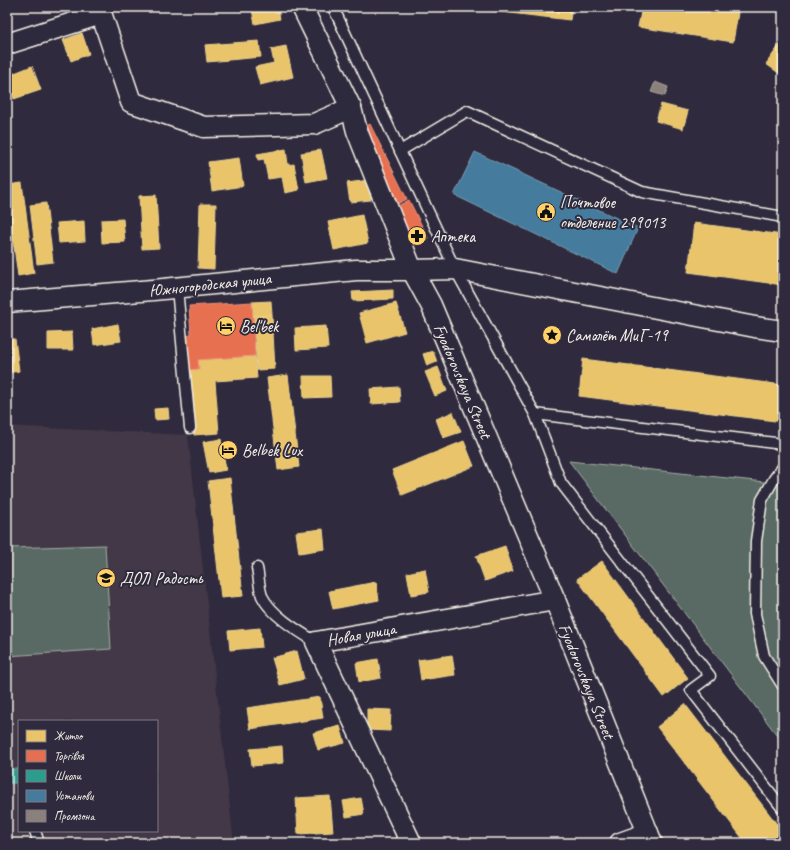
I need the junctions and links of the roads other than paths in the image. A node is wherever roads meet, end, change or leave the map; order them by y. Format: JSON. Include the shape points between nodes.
{"nodes":[{"id":1,"x":302,"y":7,"type":"edge"},
{"id":2,"x":333,"y":7,"type":"edge"},
{"id":3,"x":100,"y":10,"type":"edge"},
{"id":4,"x":7,"y":44,"type":"edge"},
{"id":5,"x":351,"y":108,"type":"junction"},
{"id":6,"x":400,"y":151,"type":"junction"},
{"id":7,"x":783,"y":217,"type":"edge"},
{"id":8,"x":455,"y":269,"type":"junction"},
{"id":9,"x":412,"y":270,"type":"junction"},
{"id":10,"x":177,"y":288,"type":"junction"},
{"id":11,"x":7,"y":302,"type":"edge"},
{"id":12,"x":783,"y":331,"type":"edge"},
{"id":13,"x":535,"y":414,"type":"junction"},
{"id":14,"x":190,"y":428,"type":"dead end"},
{"id":15,"x":783,"y":444,"type":"edge"},
{"id":16,"x":783,"y":467,"type":"edge"},
{"id":17,"x":257,"y":568,"type":"dead end"},
{"id":18,"x":555,"y":600,"type":"junction"},
{"id":19,"x":316,"y":642,"type":"junction"},
{"id":20,"x":783,"y":686,"type":"edge"},
{"id":21,"x":783,"y":809,"type":"edge"},
{"id":22,"x":34,"y":832,"type":"edge"},
{"id":23,"x":650,"y":838,"type":"edge"},
{"id":24,"x":39,"y":843,"type":"edge"},
{"id":25,"x":411,"y":843,"type":"edge"},
{"id":26,"x":620,"y":843,"type":"edge"}],
"edges":[{"from":1,"to":5,"type":"street","name":"Fyodorovskaya Street"},
{"from":2,"to":6,"type":"lane"},
{"from":3,"to":4,"type":"street"},
{"from":3,"to":5,"type":"street","via":[[131,102],[204,127],[314,124]]},
{"from":5,"to":9,"type":"street","name":"Fyodorovskaya Street","via":[[357,131]]},
{"from":6,"to":7,"type":"lane","via":[[467,111],[642,192]]},
{"from":6,"to":8,"type":"lane"},
{"from":8,"to":9,"type":"street"},
{"from":8,"to":12,"type":"street"},
{"from":8,"to":13,"type":"lane"},
{"from":9,"to":10,"type":"street","name":"Южногородская улица","via":[[356,270]]},
{"from":9,"to":18,"type":"street","name":"Fyodorovskaya Street","via":[[431,305]]},
{"from":10,"to":11,"type":"street","name":"Южногородская улица"},
{"from":10,"to":14,"type":"lane"},
{"from":13,"to":15,"type":"lane"},
{"from":13,"to":21,"type":"lane","via":[[561,483],[710,676],[691,690]]},
{"from":16,"to":20,"type":"lane","via":[[762,500],[756,541],[755,614],[764,656]]},
{"from":17,"to":19,"type":"lane","via":[[262,595],[274,612],[290,626]]},
{"from":18,"to":19,"type":"street","name":"Новая улица"},
{"from":18,"to":23,"type":"street","name":"Fyodorovskaya Street"},
{"from":19,"to":25,"type":"street","name":"Новая улица"},
{"from":22,"to":24,"type":"lane"},
{"from":23,"to":26,"type":"street"}]}
